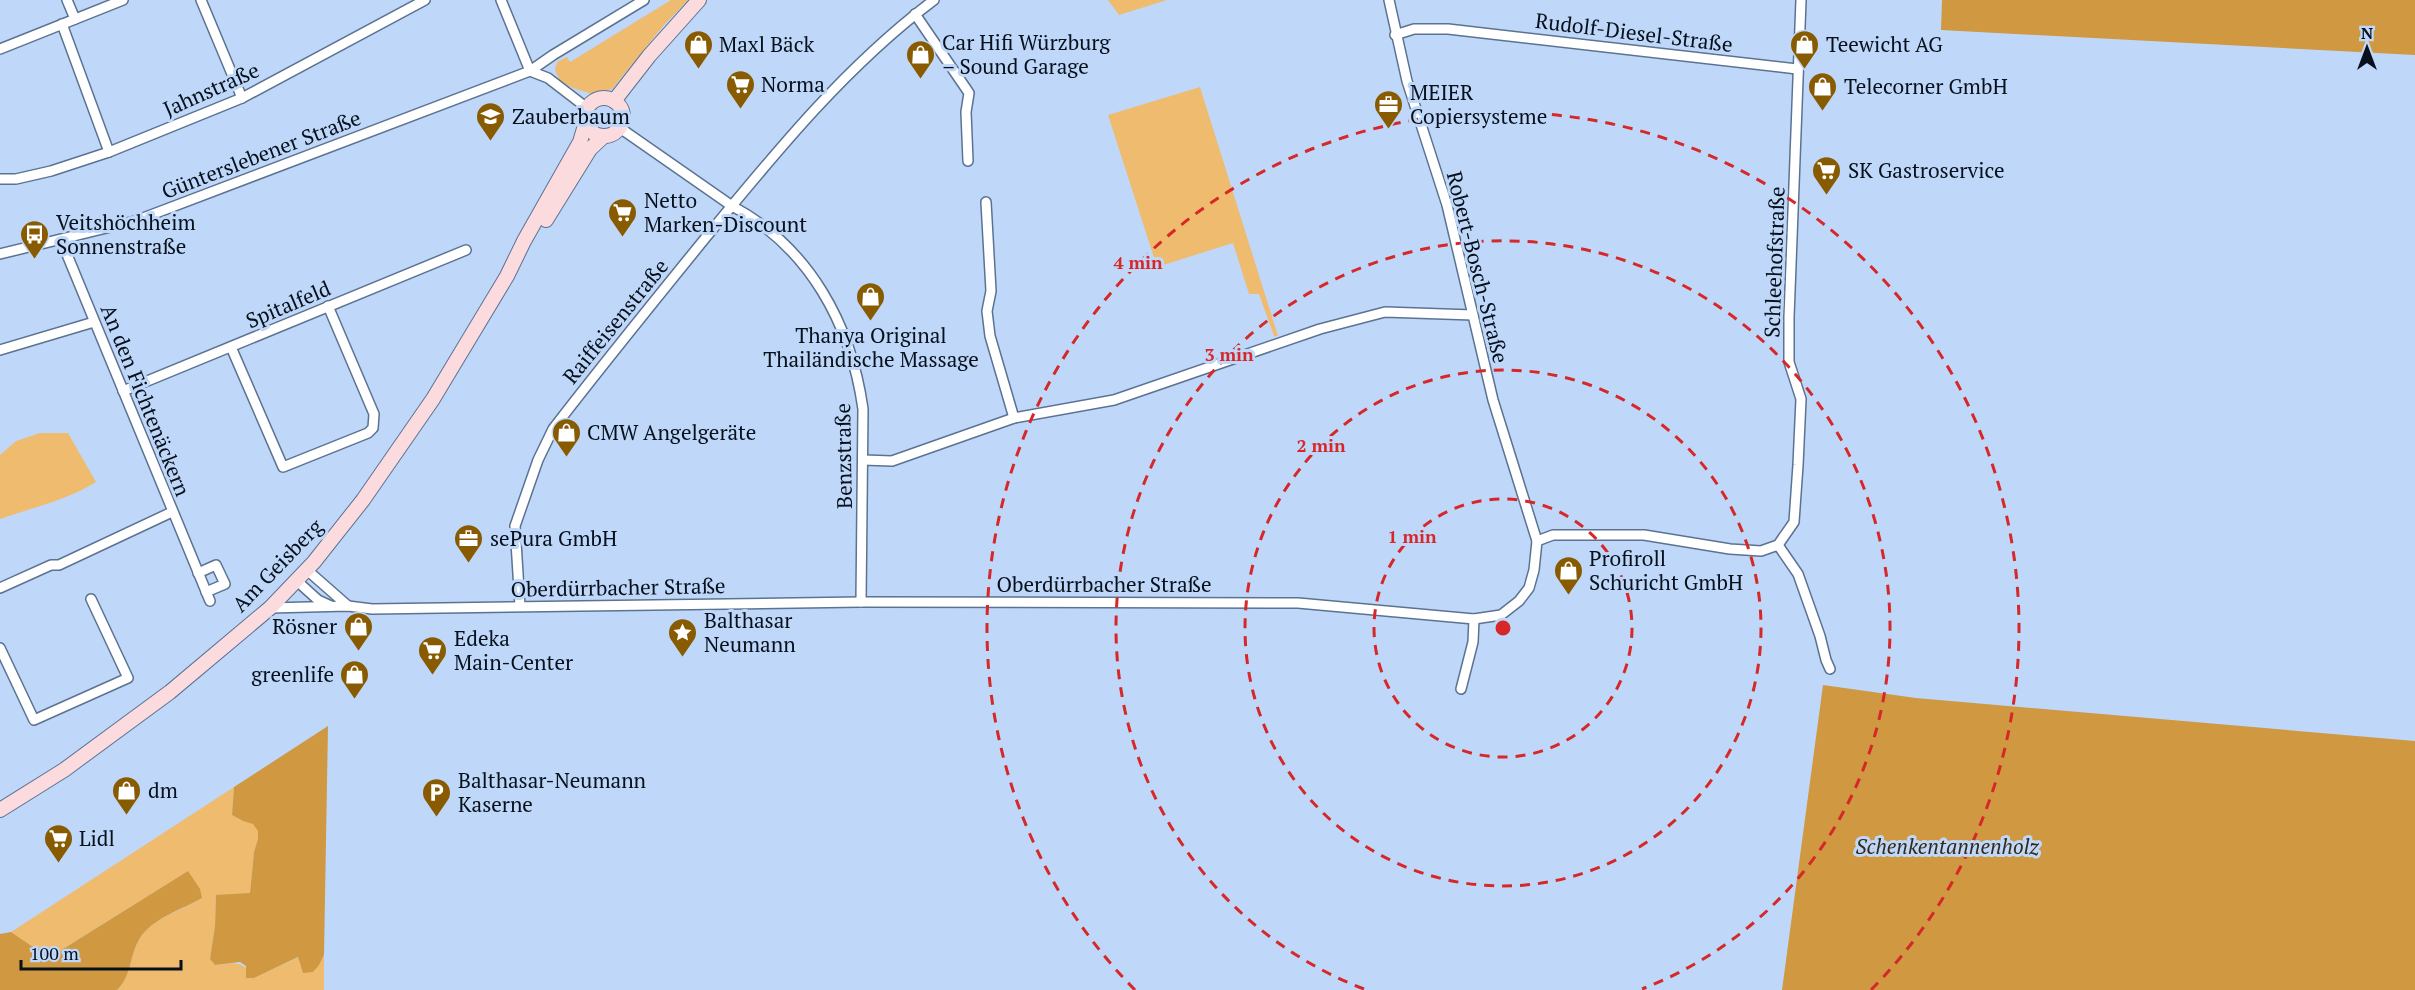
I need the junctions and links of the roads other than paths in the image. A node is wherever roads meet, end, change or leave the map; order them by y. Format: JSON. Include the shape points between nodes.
{"nodes":[{"id":1,"x":67,"y":0,"type":"edge"},
{"id":2,"x":123,"y":0,"type":"edge"},
{"id":3,"x":201,"y":0,"type":"edge"},
{"id":4,"x":425,"y":0,"type":"edge"},
{"id":5,"x":501,"y":0,"type":"edge"},
{"id":6,"x":644,"y":0,"type":"edge"},
{"id":7,"x":699,"y":0,"type":"edge"},
{"id":8,"x":934,"y":0,"type":"edge"},
{"id":9,"x":1389,"y":0,"type":"edge"},
{"id":10,"x":1801,"y":0,"type":"edge"},
{"id":11,"x":915,"y":14,"type":"junction"},
{"id":12,"x":75,"y":19,"type":"junction"},
{"id":13,"x":62,"y":24,"type":"junction"},
{"id":14,"x":1395,"y":35,"type":"junction"},
{"id":15,"x":0,"y":49,"type":"edge"},
{"id":16,"x":1797,"y":69,"type":"junction"},
{"id":17,"x":530,"y":71,"type":"junction"},
{"id":18,"x":242,"y":98,"type":"junction"},
{"id":19,"x":614,"y":101,"type":"junction"},
{"id":20,"x":587,"y":115,"type":"junction"},
{"id":21,"x":620,"y":128,"type":"junction"},
{"id":22,"x":604,"y":136,"type":"junction"},
{"id":23,"x":109,"y":152,"type":"junction"},
{"id":24,"x":968,"y":161,"type":"dead end"},
{"id":25,"x":0,"y":179,"type":"edge"},
{"id":26,"x":986,"y":202,"type":"dead end"},
{"id":27,"x":732,"y":206,"type":"junction"},
{"id":28,"x":61,"y":240,"type":"junction"},
{"id":29,"x":466,"y":250,"type":"dead end"},
{"id":30,"x":0,"y":254,"type":"edge"},
{"id":31,"x":507,"y":276,"type":"junction"},
{"id":32,"x":328,"y":306,"type":"junction"},
{"id":33,"x":1473,"y":315,"type":"junction"},
{"id":34,"x":94,"y":322,"type":"junction"},
{"id":35,"x":231,"y":347,"type":"junction"},
{"id":36,"x":0,"y":350,"type":"edge"},
{"id":37,"x":123,"y":391,"type":"junction"},
{"id":38,"x":1014,"y":418,"type":"junction"},
{"id":39,"x":863,"y":460,"type":"junction"},
{"id":40,"x":172,"y":512,"type":"junction"},
{"id":41,"x":1537,"y":541,"type":"junction"},
{"id":42,"x":1778,"y":545,"type":"junction"},
{"id":43,"x":308,"y":570,"type":"junction"},
{"id":44,"x":198,"y":573,"type":"junction"},
{"id":45,"x":297,"y":581,"type":"junction"},
{"id":46,"x":0,"y":588,"type":"edge"},
{"id":47,"x":91,"y":598,"type":"dead end"},
{"id":48,"x":861,"y":602,"type":"junction"},
{"id":49,"x":348,"y":606,"type":"junction"},
{"id":50,"x":520,"y":606,"type":"junction"},
{"id":51,"x":333,"y":607,"type":"junction"},
{"id":52,"x":270,"y":608,"type":"junction"},
{"id":53,"x":1474,"y":619,"type":"junction"},
{"id":54,"x":0,"y":648,"type":"edge"},
{"id":55,"x":1830,"y":669,"type":"dead end"},
{"id":56,"x":1461,"y":689,"type":"dead end"},
{"id":57,"x":0,"y":810,"type":"edge"}],
"edges":[{"from":1,"to":12,"type":"street"},
{"from":2,"to":12,"type":"street"},
{"from":3,"to":18,"type":"street"},
{"from":4,"to":18,"type":"street","name":"Jahnstraße"},
{"from":5,"to":17,"type":"street"},
{"from":6,"to":17,"type":"street","name":"Günterslebener Straße"},
{"from":7,"to":19,"type":"street"},
{"from":8,"to":11,"type":"street","name":"Raiffeisenstraße"},
{"from":9,"to":14,"type":"street","name":"Robert-Bosch-Straße"},
{"from":10,"to":16,"type":"street","name":"Schleehofstraße"},
{"from":11,"to":24,"type":"street","via":[[969,93]]},
{"from":11,"to":27,"type":"street","name":"Raiffeisenstraße","via":[[849,74]]},
{"from":12,"to":13,"type":"street"},
{"from":13,"to":15,"type":"street"},
{"from":13,"to":23,"type":"street"},
{"from":14,"to":16,"type":"street","name":"Rudolf-Diesel-Straße","via":[[1414,29],[1448,28]]},
{"from":14,"to":33,"type":"street","name":"Robert-Bosch-Straße","via":[[1447,205]]},
{"from":16,"to":42,"type":"street","name":"Schleehofstraße","via":[[1789,362],[1801,399],[1794,522]]},
{"from":17,"to":20,"type":"street","via":[[548,78]]},
{"from":17,"to":28,"type":"street","name":"Günterslebener Straße","via":[[135,221]]},
{"from":18,"to":23,"type":"street","name":"Jahnstraße"},
{"from":19,"to":20,"type":"street","via":[[598,99]]},
{"from":19,"to":21,"type":"street","via":[[623,112]]},
{"from":20,"to":22,"type":"street","via":[[591,131]]},
{"from":20,"to":31,"type":"street","name":"Am Geisberg","via":[[580,142]]},
{"from":21,"to":22,"type":"street"},
{"from":21,"to":27,"type":"street","name":"Benzstraße"},
{"from":22,"to":31,"type":"street","name":"Am Geisberg","via":[[590,149]]},
{"from":23,"to":25,"type":"street","name":"Jahnstraße","via":[[51,171]]},
{"from":26,"to":38,"type":"street","via":[[990,336]]},
{"from":27,"to":39,"type":"street","name":"Benzstraße","via":[[783,244],[806,268],[840,323],[860,386]]},
{"from":27,"to":50,"type":"street","name":"Raiffeisenstraße","via":[[553,429],[515,526]]},
{"from":28,"to":30,"type":"street","name":"Günterslebener Straße"},
{"from":28,"to":34,"type":"street","name":"An den Fichtenäckern"},
{"from":29,"to":32,"type":"street","name":"Spitalfeld"},
{"from":31,"to":43,"type":"street","name":"Am Geisberg","via":[[433,399],[363,500]]},
{"from":32,"to":35,"type":"street","name":"Spitalfeld"},
{"from":32,"to":35,"type":"street","via":[[374,414],[374,428],[359,437],[283,467]]},
{"from":33,"to":38,"type":"street","via":[[1385,312],[1320,329],[1114,400]]},
{"from":33,"to":41,"type":"street","name":"Robert-Bosch-Straße","via":[[1493,400]]},
{"from":34,"to":36,"type":"street"},
{"from":34,"to":37,"type":"street","name":"An den Fichtenäckern"},
{"from":35,"to":37,"type":"street","name":"Spitalfeld"},
{"from":37,"to":40,"type":"street","name":"An den Fichtenäckern"},
{"from":38,"to":39,"type":"street","via":[[892,461]]},
{"from":39,"to":48,"type":"street","name":"Benzstraße"},
{"from":40,"to":44,"type":"street","name":"An den Fichtenäckern"},
{"from":40,"to":46,"type":"street"},
{"from":41,"to":42,"type":"street","via":[[1553,536],[1644,535],[1730,549],[1761,551]]},
{"from":41,"to":53,"type":"street","name":"Oberdürrbacher Straße","via":[[1532,579],[1519,602],[1501,615]]},
{"from":42,"to":55,"type":"street","via":[[1798,574]]},
{"from":43,"to":45,"type":"street","name":"Am Geisberg"},
{"from":43,"to":49,"type":"street"},
{"from":44,"to":44,"type":"street","name":"An den Fichtenäckern","via":[[208,597],[225,584],[216,565]]},
{"from":45,"to":51,"type":"street","via":[[318,600]]},
{"from":45,"to":52,"type":"street","name":"Am Geisberg"},
{"from":47,"to":54,"type":"street","via":[[128,678],[34,720]]},
{"from":48,"to":50,"type":"street","name":"Oberdürrbacher Straße"},
{"from":48,"to":53,"type":"street","name":"Oberdürrbacher Straße","via":[[1298,603]]},
{"from":49,"to":50,"type":"street","name":"Oberdürrbacher Straße"},
{"from":49,"to":51,"type":"street","name":"Oberdürrbacher Straße"},
{"from":51,"to":52,"type":"street","name":"Oberdürrbacher Straße"},
{"from":52,"to":57,"type":"street","name":"Am Geisberg","via":[[170,692],[64,770]]},
{"from":53,"to":56,"type":"street","via":[[1473,642]]}]}
